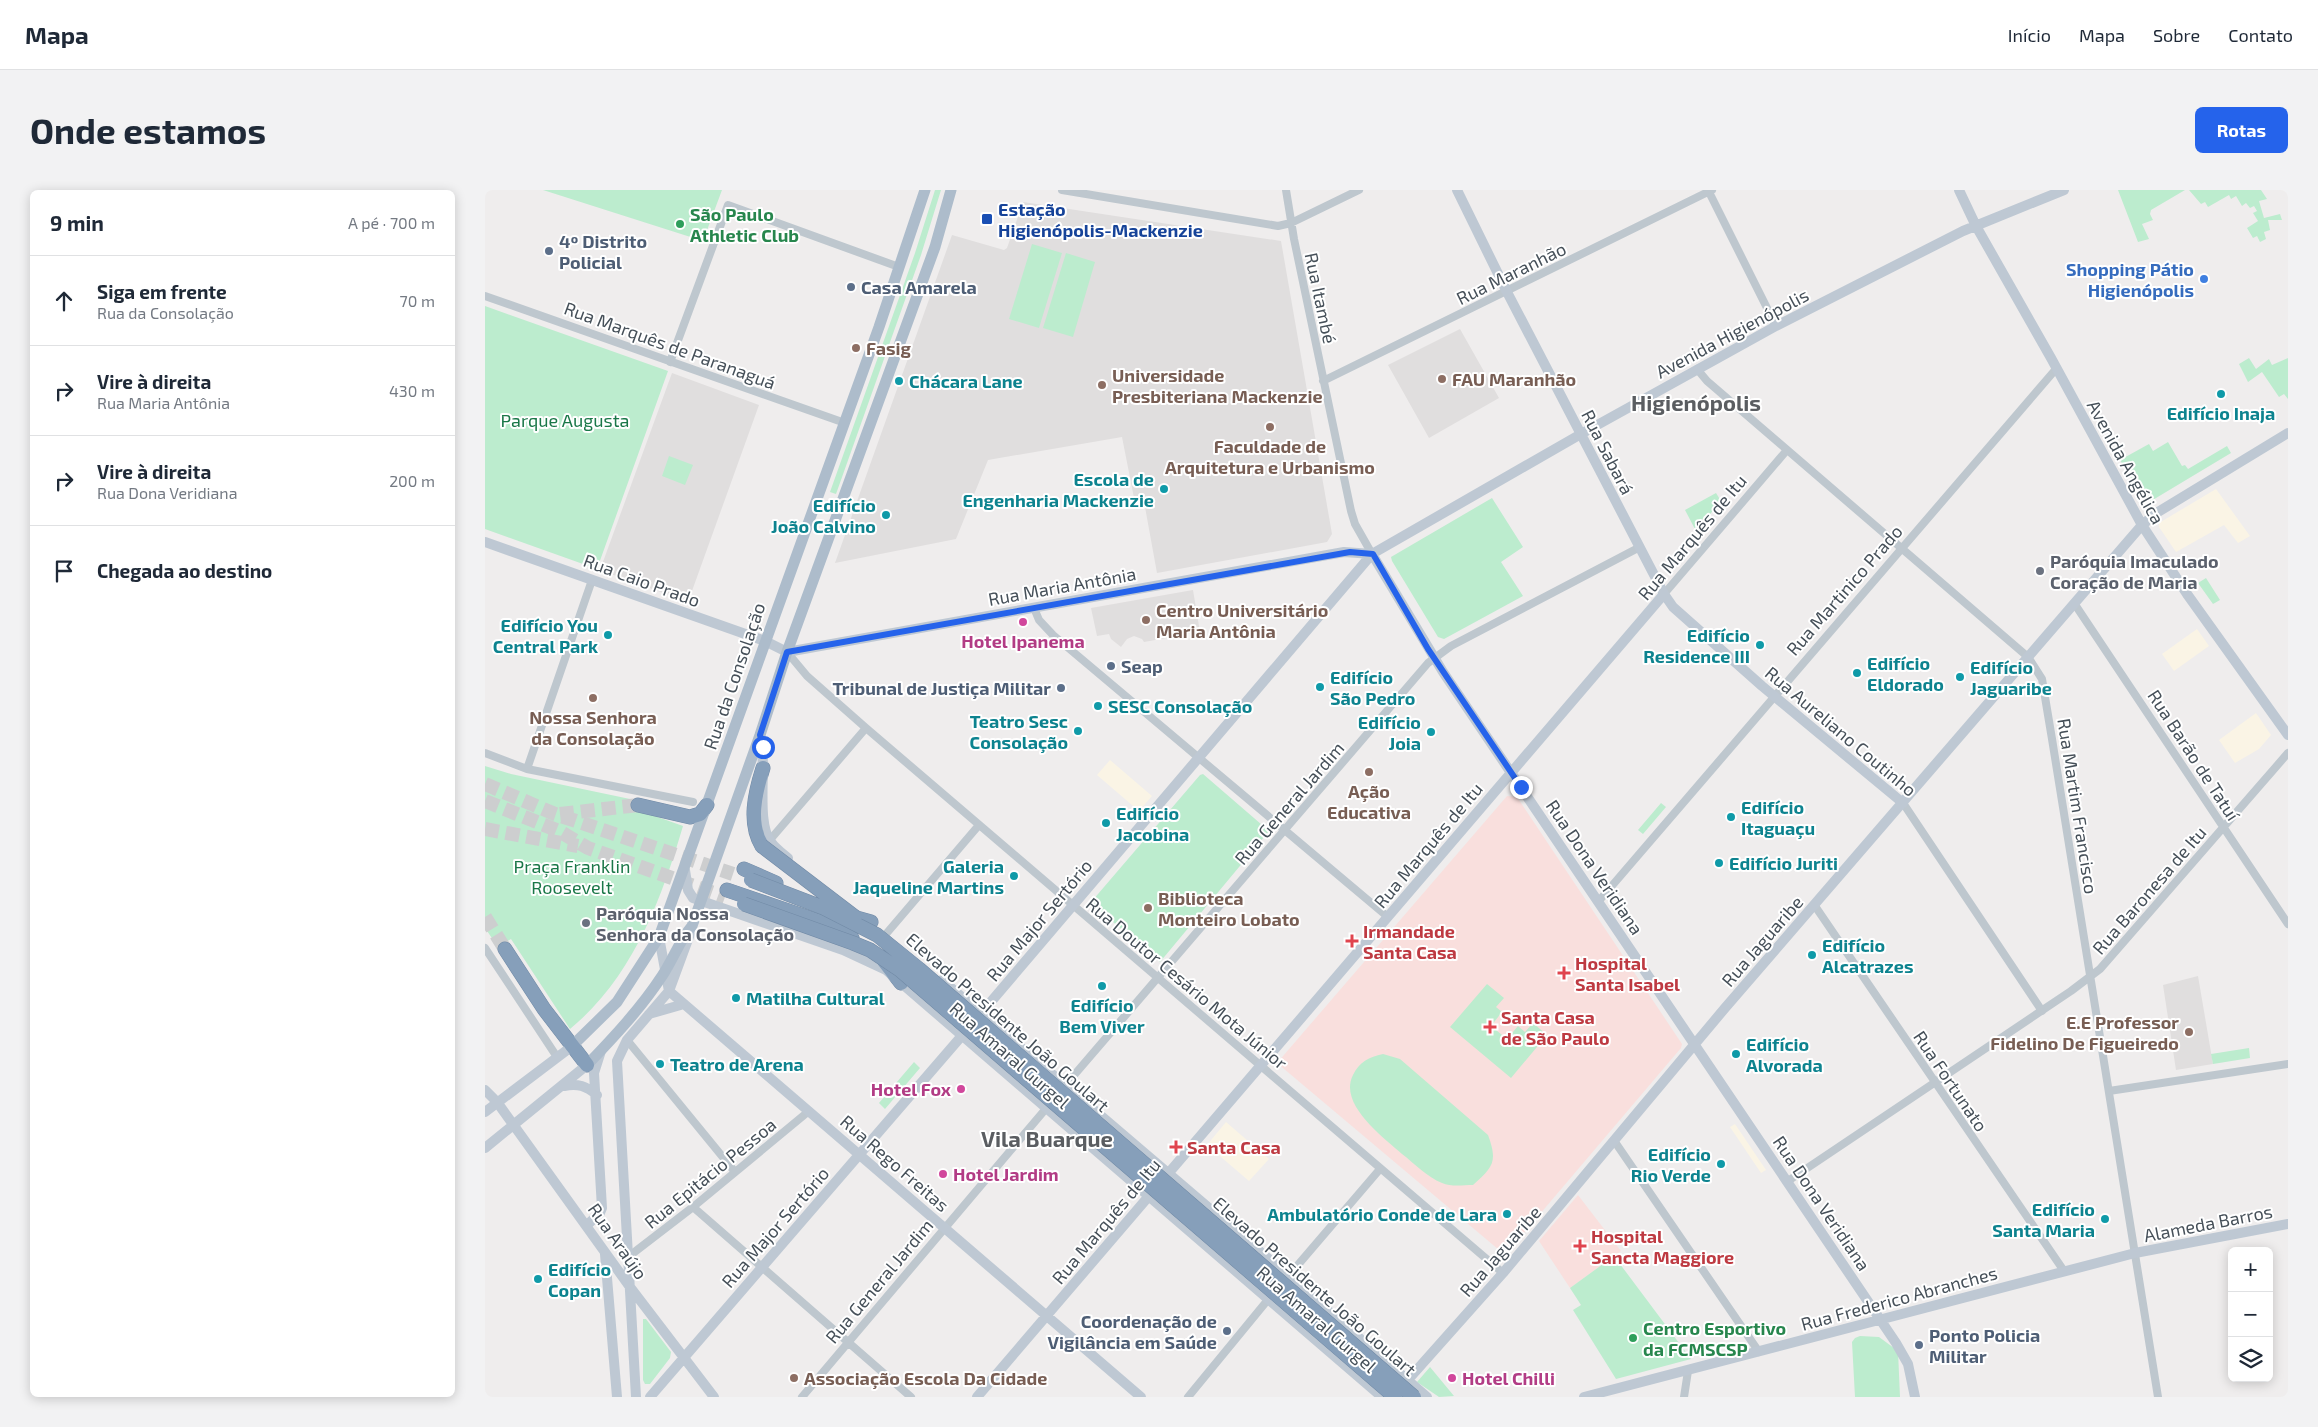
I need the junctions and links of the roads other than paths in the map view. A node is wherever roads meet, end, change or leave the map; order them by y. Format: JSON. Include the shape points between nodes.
{"nodes":[{"id":1,"x":925,"y":190,"type":"edge"},
{"id":2,"x":951,"y":190,"type":"edge"},
{"id":3,"x":1062,"y":190,"type":"edge"},
{"id":4,"x":1286,"y":190,"type":"edge"},
{"id":5,"x":1359,"y":190,"type":"edge"},
{"id":6,"x":1457,"y":190,"type":"edge"},
{"id":7,"x":1959,"y":190,"type":"edge"},
{"id":8,"x":2064,"y":190,"type":"edge"},
{"id":9,"x":1709,"y":191,"type":"edge"},
{"id":10,"x":1291,"y":223,"type":"junction"},
{"id":11,"x":1976,"y":226,"type":"junction"},
{"id":12,"x":899,"y":267,"type":"junction"},
{"id":13,"x":1507,"y":292,"type":"junction"},
{"id":14,"x":485,"y":296,"type":"edge"},
{"id":15,"x":1776,"y":326,"type":"junction"},
{"id":16,"x":670,"y":362,"type":"junction"},
{"id":17,"x":2056,"y":368,"type":"junction"},
{"id":18,"x":1697,"y":369,"type":"junction"},
{"id":19,"x":1323,"y":381,"type":"junction"},
{"id":20,"x":845,"y":423,"type":"junction"},
{"id":21,"x":1581,"y":434,"type":"junction"},
{"id":22,"x":2288,"y":434,"type":"edge"},
{"id":23,"x":1787,"y":450,"type":"junction"},
{"id":24,"x":2142,"y":525,"type":"junction"},
{"id":25,"x":485,"y":542,"type":"edge"},
{"id":26,"x":1640,"y":547,"type":"junction"},
{"id":27,"x":1900,"y":548,"type":"junction"},
{"id":28,"x":1350,"y":552,"type":"junction"},
{"id":29,"x":1373,"y":554,"type":"junction"},
{"id":30,"x":1358,"y":570,"type":"junction"},
{"id":31,"x":591,"y":580,"type":"junction"},
{"id":32,"x":1664,"y":594,"type":"junction"},
{"id":33,"x":2074,"y":603,"type":"junction"},
{"id":34,"x":1035,"y":608,"type":"junction"},
{"id":35,"x":765,"y":642,"type":"junction"},
{"id":36,"x":787,"y":652,"type":"junction"},
{"id":37,"x":2028,"y":657,"type":"junction"},
{"id":38,"x":1434,"y":658,"type":"junction"},
{"id":39,"x":1773,"y":696,"type":"junction"},
{"id":40,"x":866,"y":728,"type":"junction"},
{"id":41,"x":760,"y":735,"type":"junction"},
{"id":42,"x":2288,"y":735,"type":"edge"},
{"id":43,"x":485,"y":753,"type":"edge"},
{"id":44,"x":2288,"y":754,"type":"edge"},
{"id":45,"x":1199,"y":757,"type":"junction"},
{"id":46,"x":763,"y":768,"type":"joint"},
{"id":47,"x":527,"y":769,"type":"junction"},
{"id":48,"x":1511,"y":773,"type":"junction"},
{"id":49,"x":693,"y":802,"type":"dead end"},
{"id":50,"x":1903,"y":803,"type":"junction"},
{"id":51,"x":638,"y":805,"type":"tunnel mouth"},
{"id":52,"x":707,"y":805,"type":"junction"},
{"id":53,"x":979,"y":825,"type":"junction"},
{"id":54,"x":2223,"y":828,"type":"junction"},
{"id":55,"x":1285,"y":830,"type":"junction"},
{"id":56,"x":766,"y":844,"type":"junction"},
{"id":57,"x":685,"y":870,"type":"junction"},
{"id":58,"x":702,"y":901,"type":"junction"},
{"id":59,"x":1598,"y":902,"type":"junction"},
{"id":60,"x":1073,"y":906,"type":"junction"},
{"id":61,"x":1815,"y":906,"type":"junction"},
{"id":62,"x":1388,"y":917,"type":"junction"},
{"id":63,"x":871,"y":922,"type":"junction"},
{"id":64,"x":2288,"y":924,"type":"edge"},
{"id":65,"x":692,"y":926,"type":"junction"},
{"id":66,"x":881,"y":935,"type":"junction"},
{"id":67,"x":659,"y":937,"type":"junction"},
{"id":68,"x":485,"y":948,"type":"edge"},
{"id":69,"x":505,"y":949,"type":"tunnel mouth"},
{"id":70,"x":664,"y":973,"type":"junction"},
{"id":71,"x":2091,"y":976,"type":"junction"},
{"id":72,"x":1158,"y":978,"type":"junction"},
{"id":73,"x":901,"y":983,"type":"junction"},
{"id":74,"x":669,"y":991,"type":"junction"},
{"id":75,"x":684,"y":1004,"type":"junction"},
{"id":76,"x":2042,"y":1010,"type":"junction"},
{"id":77,"x":982,"y":1013,"type":"junction"},
{"id":78,"x":649,"y":1014,"type":"junction"},
{"id":79,"x":963,"y":1035,"type":"junction"},
{"id":80,"x":627,"y":1040,"type":"junction"},
{"id":81,"x":1695,"y":1044,"type":"junction"},
{"id":82,"x":571,"y":1047,"type":"junction"},
{"id":83,"x":601,"y":1051,"type":"junction"},
{"id":84,"x":557,"y":1057,"type":"junction"},
{"id":85,"x":2288,"y":1064,"type":"edge"},
{"id":86,"x":587,"y":1065,"type":"junction"},
{"id":87,"x":1261,"y":1066,"type":"junction"},
{"id":88,"x":1934,"y":1084,"type":"junction"},
{"id":89,"x":1066,"y":1085,"type":"junction"},
{"id":90,"x":561,"y":1087,"type":"junction"},
{"id":91,"x":485,"y":1090,"type":"edge"},
{"id":92,"x":2109,"y":1091,"type":"junction"},
{"id":93,"x":597,"y":1095,"type":"junction"},
{"id":94,"x":497,"y":1102,"type":"junction"},
{"id":95,"x":1047,"y":1108,"type":"junction"},
{"id":96,"x":809,"y":1111,"type":"junction"},
{"id":97,"x":485,"y":1112,"type":"edge"},
{"id":98,"x":514,"y":1125,"type":"junction"},
{"id":99,"x":1615,"y":1142,"type":"junction"},
{"id":100,"x":485,"y":1148,"type":"edge"},
{"id":101,"x":859,"y":1154,"type":"junction"},
{"id":102,"x":1380,"y":1169,"type":"junction"},
{"id":103,"x":735,"y":1172,"type":"junction"},
{"id":104,"x":1168,"y":1173,"type":"junction"},
{"id":105,"x":1788,"y":1181,"type":"junction"},
{"id":106,"x":1149,"y":1196,"type":"junction"},
{"id":107,"x":693,"y":1207,"type":"junction"},
{"id":108,"x":2288,"y":1224,"type":"edge"},
{"id":109,"x":587,"y":1225,"type":"junction"},
{"id":110,"x":944,"y":1227,"type":"junction"},
{"id":111,"x":2135,"y":1253,"type":"junction"},
{"id":112,"x":607,"y":1255,"type":"junction"},
{"id":113,"x":628,"y":1257,"type":"junction"},
{"id":114,"x":761,"y":1268,"type":"junction"},
{"id":115,"x":2064,"y":1271,"type":"junction"},
{"id":116,"x":1503,"y":1273,"type":"junction"},
{"id":117,"x":1288,"y":1276,"type":"junction"},
{"id":118,"x":630,"y":1287,"type":"junction"},
{"id":119,"x":1269,"y":1298,"type":"junction"},
{"id":120,"x":1047,"y":1315,"type":"junction"},
{"id":121,"x":1881,"y":1319,"type":"junction"},
{"id":122,"x":848,"y":1342,"type":"junction"},
{"id":123,"x":1759,"y":1352,"type":"junction"},
{"id":124,"x":685,"y":1357,"type":"junction"},
{"id":125,"x":1688,"y":1371,"type":"junction"},
{"id":126,"x":1408,"y":1380,"type":"junction"},
{"id":127,"x":617,"y":1397,"type":"edge"},
{"id":128,"x":637,"y":1397,"type":"edge"},
{"id":129,"x":650,"y":1397,"type":"edge"},
{"id":130,"x":714,"y":1397,"type":"edge"},
{"id":131,"x":802,"y":1397,"type":"edge"},
{"id":132,"x":911,"y":1397,"type":"edge"},
{"id":133,"x":977,"y":1397,"type":"edge"},
{"id":134,"x":1141,"y":1397,"type":"edge"},
{"id":135,"x":1189,"y":1397,"type":"edge"},
{"id":136,"x":1382,"y":1397,"type":"edge"},
{"id":137,"x":1394,"y":1397,"type":"edge"},
{"id":138,"x":1414,"y":1397,"type":"edge"},
{"id":139,"x":1427,"y":1397,"type":"edge"},
{"id":140,"x":1584,"y":1397,"type":"edge"},
{"id":141,"x":1684,"y":1397,"type":"edge"},
{"id":142,"x":1915,"y":1397,"type":"edge"},
{"id":143,"x":2158,"y":1397,"type":"edge"}],
"edges":[{"from":1,"to":12,"type":"main road","name":"Rua da Consolação"},
{"from":2,"to":36,"type":"main road","via":[[935,246]]},
{"from":3,"to":10,"type":"street","via":[[1270,225]]},
{"from":4,"to":10,"type":"street","name":"Rua Itambé"},
{"from":5,"to":10,"type":"street"},
{"from":6,"to":13,"type":"street","name":"Rua Sabará"},
{"from":7,"to":11,"type":"street","name":"Avenida Angélica"},
{"from":8,"to":11,"type":"street","name":"Avenida Higienópolis"},
{"from":9,"to":13,"type":"street","name":"Rua Maranhão"},
{"from":9,"to":15,"type":"street"},
{"from":10,"to":19,"type":"street","name":"Rua Itambé"},
{"from":11,"to":15,"type":"street","name":"Avenida Higienópolis"},
{"from":11,"to":17,"type":"street","name":"Avenida Angélica"},
{"from":12,"to":16,"type":"street","via":[[728,205]]},
{"from":12,"to":20,"type":"main road","name":"Rua da Consolação"},
{"from":13,"to":19,"type":"street","name":"Rua Maranhão"},
{"from":13,"to":21,"type":"street","name":"Rua Sabará"},
{"from":14,"to":16,"type":"street","name":"Rua Marquês de Paranaguá"},
{"from":15,"to":18,"type":"street","name":"Avenida Higienópolis"},
{"from":16,"to":20,"type":"street","name":"Rua Marquês de Paranaguá"},
{"from":17,"to":24,"type":"street","name":"Avenida Angélica"},
{"from":17,"to":27,"type":"street","name":"Rua Martinico Prado"},
{"from":18,"to":21,"type":"street","name":"Avenida Higienópolis"},
{"from":18,"to":23,"type":"street","name":"Rua Martim Francisco"},
{"from":19,"to":29,"type":"street","name":"Rua Itambé","via":[[1355,524]]},
{"from":20,"to":35,"type":"main road","name":"Rua da Consolação"},
{"from":21,"to":26,"type":"street","name":"Rua Sabará"},
{"from":21,"to":29,"type":"street","name":"Avenida Higienópolis"},
{"from":22,"to":24,"type":"street","name":"Rua Jaguaribe"},
{"from":23,"to":27,"type":"street","name":"Rua Martim Francisco"},
{"from":23,"to":32,"type":"street","name":"Rua Marquês de Itu"},
{"from":24,"to":33,"type":"street","name":"Rua Jaguaribe"},
{"from":24,"to":42,"type":"street","name":"Avenida Angélica"},
{"from":25,"to":31,"type":"street","name":"Rua Caio Prado"},
{"from":26,"to":32,"type":"street","name":"Rua Sabará"},
{"from":26,"to":38,"type":"street","name":"Rua General Jardim"},
{"from":27,"to":37,"type":"street","name":"Rua Martim Francisco"},
{"from":27,"to":39,"type":"street","name":"Rua Martinico Prado"},
{"from":28,"to":29,"type":"street","name":"Rua Maria Antônia"},
{"from":28,"to":30,"type":"street","via":[[1357,558]]},
{"from":28,"to":34,"type":"street","name":"Rua Maria Antônia"},
{"from":29,"to":30,"type":"street","name":"Rua Major Sertório"},
{"from":29,"to":38,"type":"street","name":"Rua Dona Veridiana"},
{"from":30,"to":45,"type":"street","name":"Rua Major Sertório"},
{"from":31,"to":35,"type":"street","name":"Rua Caio Prado"},
{"from":31,"to":47,"type":"street"},
{"from":32,"to":39,"type":"street","name":"Rua Aureliano Coutinho","via":[[1673,607]]},
{"from":32,"to":48,"type":"street","name":"Rua Marquês de Itu"},
{"from":33,"to":37,"type":"street","name":"Rua Jaguaribe"},
{"from":33,"to":54,"type":"street","name":"Rua Barão de Tatuí"},
{"from":34,"to":36,"type":"street","name":"Rua Maria Antônia"},
{"from":34,"to":45,"type":"street","via":[[1039,620],[1053,635]]},
{"from":35,"to":36,"type":"street","name":"Rua Caio Prado"},
{"from":35,"to":52,"type":"main road","name":"Rua da Consolação"},
{"from":36,"to":40,"type":"street","name":"Rua Doutor Cesário Mota Júnior","via":[[807,676]]},
{"from":36,"to":41,"type":"main road"},
{"from":37,"to":50,"type":"street","name":"Rua Jaguaribe"},
{"from":37,"to":71,"type":"street","name":"Rua Martim Francisco","via":[[2042,679]]},
{"from":38,"to":48,"type":"street","name":"Rua Dona Veridiana"},
{"from":38,"to":55,"type":"street","name":"Rua General Jardim"},
{"from":39,"to":50,"type":"street","name":"Rua Aureliano Coutinho"},
{"from":39,"to":59,"type":"street","name":"Rua Martinico Prado"},
{"from":40,"to":53,"type":"street","name":"Rua Doutor Cesário Mota Júnior"},
{"from":40,"to":56,"type":"street"},
{"from":41,"to":46,"type":"street"},
{"from":41,"to":58,"type":"main road"},
{"from":43,"to":47,"type":"street"},
{"from":44,"to":54,"type":"street","name":"Rua Baronesa de Itu"},
{"from":45,"to":55,"type":"street"},
{"from":45,"to":60,"type":"street","name":"Rua Major Sertório"},
{"from":46,"to":56,"type":"highway","via":[[754,823],[755,833]]},
{"from":47,"to":49,"type":"street"},
{"from":48,"to":59,"type":"street","name":"Rua Dona Veridiana"},
{"from":48,"to":62,"type":"street","name":"Rua Marquês de Itu"},
{"from":50,"to":61,"type":"street","name":"Rua Jaguaribe"},
{"from":50,"to":76,"type":"street","name":"Rua Aureliano Coutinho"},
{"from":51,"to":52,"type":"highway","via":[[690,817],[700,814]]},
{"from":52,"to":57,"type":"main road","name":"Rua da Consolação"},
{"from":53,"to":60,"type":"street","name":"Rua Doutor Cesário Mota Júnior"},
{"from":53,"to":66,"type":"street"},
{"from":54,"to":64,"type":"street","name":"Rua Barão de Tatuí"},
{"from":54,"to":71,"type":"street","name":"Rua Baronesa de Itu"},
{"from":55,"to":62,"type":"street"},
{"from":55,"to":72,"type":"street","name":"Rua General Jardim"},
{"from":56,"to":63,"type":"street","name":"Rua Amaral Gurgel"},
{"from":56,"to":66,"type":"highway","bridge":true},
{"from":57,"to":58,"type":"street","via":[[693,898]]},
{"from":57,"to":67,"type":"main road","name":"Rua da Consolação"},
{"from":58,"to":65,"type":"main road"},
{"from":58,"to":73,"type":"street","name":"Rua Amaral Gurgel","via":[[869,961]]},
{"from":59,"to":81,"type":"street","name":"Rua Dona Veridiana"},
{"from":60,"to":72,"type":"street","name":"Rua Doutor Cesário Mota Júnior"},
{"from":60,"to":77,"type":"street","name":"Rua Major Sertório"},
{"from":61,"to":81,"type":"street","name":"Rua Jaguaribe"},
{"from":61,"to":88,"type":"street","name":"Rua Fortunato"},
{"from":62,"to":87,"type":"street","name":"Rua Marquês de Itu"},
{"from":63,"to":66,"type":"street","name":"Rua Amaral Gurgel"},
{"from":63,"to":66,"type":"highway","name":"Elevado Presidente João Goulart","bridge":true,"via":[[852,918],[743,874]]},
{"from":65,"to":70,"type":"main road"},
{"from":65,"to":74,"type":"street"},
{"from":66,"to":77,"type":"street","name":"Rua Amaral Gurgel"},
{"from":66,"to":138,"type":"highway","name":"Elevado Presidente João Goulart","bridge":true},
{"from":67,"to":70,"type":"street"},
{"from":67,"to":82,"type":"main road","name":"Rua da Consolação","via":[[617,1002]]},
{"from":68,"to":84,"type":"street"},
{"from":69,"to":82,"type":"highway"},
{"from":70,"to":74,"type":"street"},
{"from":70,"to":83,"type":"main road"},
{"from":71,"to":76,"type":"street","name":"Rua Baronesa de Itu"},
{"from":71,"to":92,"type":"street","name":"Rua Martim Francisco"},
{"from":72,"to":87,"type":"street","name":"Rua Doutor Cesário Mota Júnior"},
{"from":72,"to":89,"type":"street","name":"Rua General Jardim"},
{"from":73,"to":79,"type":"street","name":"Rua Amaral Gurgel"},
{"from":73,"to":137,"type":"highway","name":"Elevado Presidente João Goulart","bridge":true,"via":[[878,956],[863,944],[840,931],[824,923],[726,894],[744,904],[870,950],[900,970]]},
{"from":74,"to":75,"type":"street","name":"Rua Rego Freitas"},
{"from":74,"to":78,"type":"street"},
{"from":75,"to":78,"type":"street"},
{"from":75,"to":96,"type":"street","name":"Rua Rego Freitas"},
{"from":76,"to":88,"type":"street","name":"Rua Baronesa de Itu"},
{"from":77,"to":79,"type":"street","name":"Rua Major Sertório"},
{"from":77,"to":89,"type":"street","name":"Rua Amaral Gurgel"},
{"from":78,"to":80,"type":"street"},
{"from":79,"to":95,"type":"street","name":"Rua Amaral Gurgel"},
{"from":79,"to":101,"type":"street","name":"Rua Major Sertório"},
{"from":80,"to":103,"type":"street"},
{"from":80,"to":113,"type":"street","via":[[617,1070]]},
{"from":81,"to":99,"type":"street","name":"Rua Jaguaribe"},
{"from":81,"to":105,"type":"street","name":"Rua Dona Veridiana"},
{"from":82,"to":84,"type":"street","name":"Rua da Consolação"},
{"from":82,"to":86,"type":"highway"},
{"from":83,"to":86,"type":"main road"},
{"from":83,"to":93,"type":"street","via":[[594,1073]]},
{"from":84,"to":94,"type":"street","name":"Rua da Consolação"},
{"from":85,"to":92,"type":"street"},
{"from":86,"to":90,"type":"street"},
{"from":87,"to":102,"type":"street","name":"Rua Doutor Cesário Mota Júnior"},
{"from":87,"to":104,"type":"street","name":"Rua Marquês de Itu"},
{"from":88,"to":105,"type":"street","name":"Rua Baronesa de Itu"},
{"from":88,"to":115,"type":"street","name":"Rua Fortunato"},
{"from":89,"to":95,"type":"street","name":"Rua General Jardim"},
{"from":89,"to":104,"type":"street","name":"Rua Amaral Gurgel"},
{"from":90,"to":93,"type":"street","via":[[575,1084]]},
{"from":90,"to":98,"type":"street"},
{"from":91,"to":94,"type":"street","name":"Rua Araújo"},
{"from":92,"to":111,"type":"street","name":"Rua Martim Francisco"},
{"from":93,"to":109,"type":"street","via":[[602,1208]]},
{"from":94,"to":97,"type":"street","name":"Rua da Consolação"},
{"from":94,"to":98,"type":"street","name":"Rua Araújo"},
{"from":95,"to":106,"type":"street","name":"Rua Amaral Gurgel"},
{"from":95,"to":110,"type":"street","name":"Rua General Jardim"},
{"from":96,"to":101,"type":"street","name":"Rua Rego Freitas"},
{"from":96,"to":103,"type":"street","name":"Rua Epitácio Pessoa"},
{"from":98,"to":100,"type":"street"},
{"from":98,"to":109,"type":"street","name":"Rua Araújo"},
{"from":99,"to":116,"type":"street","name":"Rua Jaguaribe"},
{"from":99,"to":123,"type":"street"},
{"from":101,"to":110,"type":"street","name":"Rua Rego Freitas"},
{"from":101,"to":114,"type":"street","name":"Rua Major Sertório"},
{"from":102,"to":116,"type":"street","name":"Rua Doutor Cesário Mota Júnior"},
{"from":102,"to":117,"type":"street"},
{"from":103,"to":107,"type":"street","name":"Rua Epitácio Pessoa"},
{"from":104,"to":106,"type":"street","name":"Rua Marquês de Itu"},
{"from":104,"to":117,"type":"street","name":"Rua Amaral Gurgel"},
{"from":105,"to":121,"type":"street","name":"Rua Dona Veridiana"},
{"from":106,"to":119,"type":"street","name":"Rua Amaral Gurgel"},
{"from":106,"to":120,"type":"street","name":"Rua Marquês de Itu"},
{"from":107,"to":113,"type":"street","name":"Rua Epitácio Pessoa"},
{"from":107,"to":114,"type":"street"},
{"from":108,"to":111,"type":"street","name":"Alameda Barros"},
{"from":109,"to":112,"type":"street","name":"Rua Araújo"},
{"from":110,"to":120,"type":"street","name":"Rua Rego Freitas"},
{"from":110,"to":122,"type":"street","name":"Rua General Jardim"},
{"from":111,"to":115,"type":"street","name":"Rua Frederico Abranches"},
{"from":111,"to":143,"type":"street","name":"Rua Martim Francisco"},
{"from":112,"to":113,"type":"street","via":[[618,1261]]},
{"from":112,"to":118,"type":"street","name":"Rua Araújo"},
{"from":112,"to":127,"type":"street"},
{"from":113,"to":118,"type":"street"},
{"from":114,"to":122,"type":"street"},
{"from":114,"to":124,"type":"street","name":"Rua Major Sertório"},
{"from":115,"to":121,"type":"street","name":"Rua Frederico Abranches"},
{"from":116,"to":126,"type":"street","name":"Rua Jaguaribe"},
{"from":117,"to":119,"type":"street"},
{"from":117,"to":126,"type":"street","name":"Rua Amaral Gurgel"},
{"from":118,"to":124,"type":"street","name":"Rua Araújo"},
{"from":118,"to":128,"type":"street"},
{"from":119,"to":135,"type":"street"},
{"from":119,"to":136,"type":"street","name":"Rua Amaral Gurgel"},
{"from":120,"to":133,"type":"street","name":"Rua Marquês de Itu"},
{"from":120,"to":134,"type":"street","name":"Rua Rego Freitas"},
{"from":121,"to":123,"type":"street","name":"Rua Frederico Abranches"},
{"from":121,"to":142,"type":"street","name":"Rua Dona Veridiana","via":[[1905,1357]]},
{"from":122,"to":131,"type":"street","name":"Rua General Jardim"},
{"from":122,"to":132,"type":"street"},
{"from":123,"to":125,"type":"street","name":"Rua Frederico Abranches"},
{"from":124,"to":129,"type":"street","name":"Rua Major Sertório"},
{"from":124,"to":130,"type":"street","name":"Rua Araújo"},
{"from":125,"to":140,"type":"street","name":"Rua Frederico Abranches"},
{"from":125,"to":141,"type":"street"},
{"from":126,"to":137,"type":"street","name":"Rua Jaguaribe"},
{"from":126,"to":139,"type":"street","name":"Rua Amaral Gurgel"}]}
